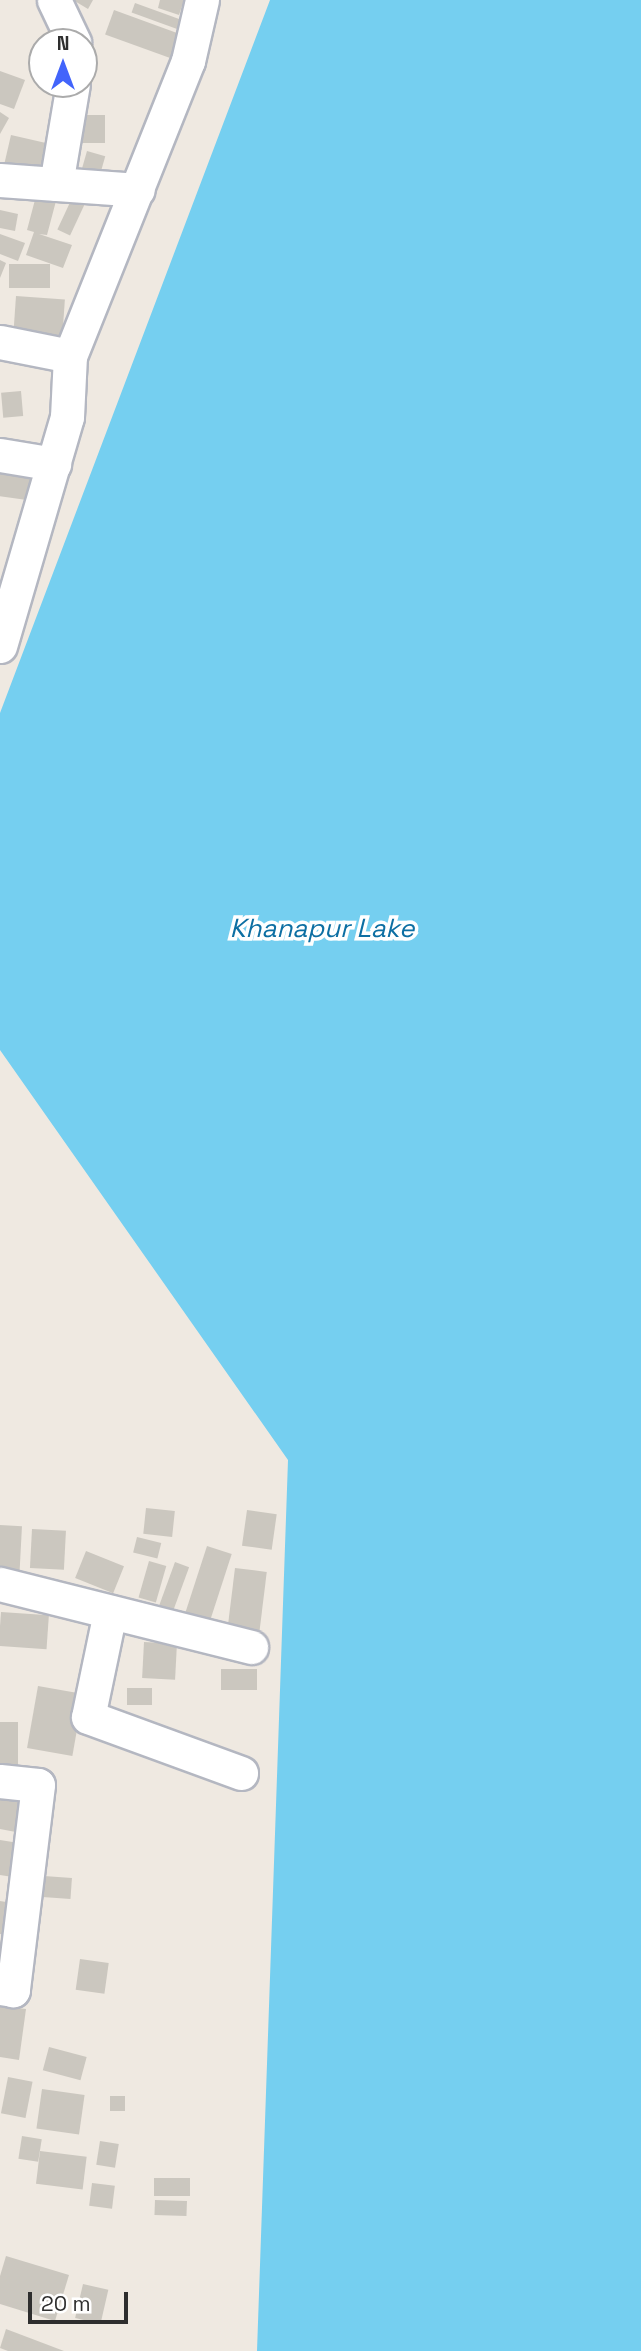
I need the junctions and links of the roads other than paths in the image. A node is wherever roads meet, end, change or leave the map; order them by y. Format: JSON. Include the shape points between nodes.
{"nodes":[{"id":1,"x":54,"y":0,"type":"edge"},
{"id":2,"x":202,"y":0,"type":"edge"},
{"id":3,"x":67,"y":28,"type":"edge"},
{"id":4,"x":71,"y":98,"type":"edge"},
{"id":5,"x":0,"y":180,"type":"edge"},
{"id":6,"x":56,"y":184,"type":"junction"},
{"id":7,"x":138,"y":190,"type":"junction"},
{"id":8,"x":0,"y":342,"type":"edge"},
{"id":9,"x":71,"y":356,"type":"junction"},
{"id":10,"x":0,"y":455,"type":"edge"},
{"id":11,"x":54,"y":464,"type":"junction"},
{"id":12,"x":0,"y":646,"type":"edge"},
{"id":13,"x":0,"y":1584,"type":"edge"},
{"id":14,"x":110,"y":1612,"type":"junction"},
{"id":15,"x":251,"y":1647,"type":"dead end"},
{"id":16,"x":242,"y":1773,"type":"dead end"},
{"id":17,"x":0,"y":1781,"type":"edge"},
{"id":18,"x":0,"y":1988,"type":"edge"}],
"edges":[{"from":1,"to":3,"type":"street"},
{"from":2,"to":7,"type":"street","via":[[188,61]]},
{"from":4,"to":6,"type":"street"},
{"from":5,"to":6,"type":"street"},
{"from":6,"to":7,"type":"street"},
{"from":7,"to":9,"type":"street"},
{"from":8,"to":9,"type":"street"},
{"from":9,"to":11,"type":"street","via":[[67,417]]},
{"from":10,"to":11,"type":"street"},
{"from":11,"to":12,"type":"street"},
{"from":13,"to":14,"type":"street"},
{"from":14,"to":15,"type":"street"},
{"from":14,"to":16,"type":"street","via":[[88,1717]]},
{"from":17,"to":18,"type":"street","via":[[38,1785],[13,1990]]}]}
